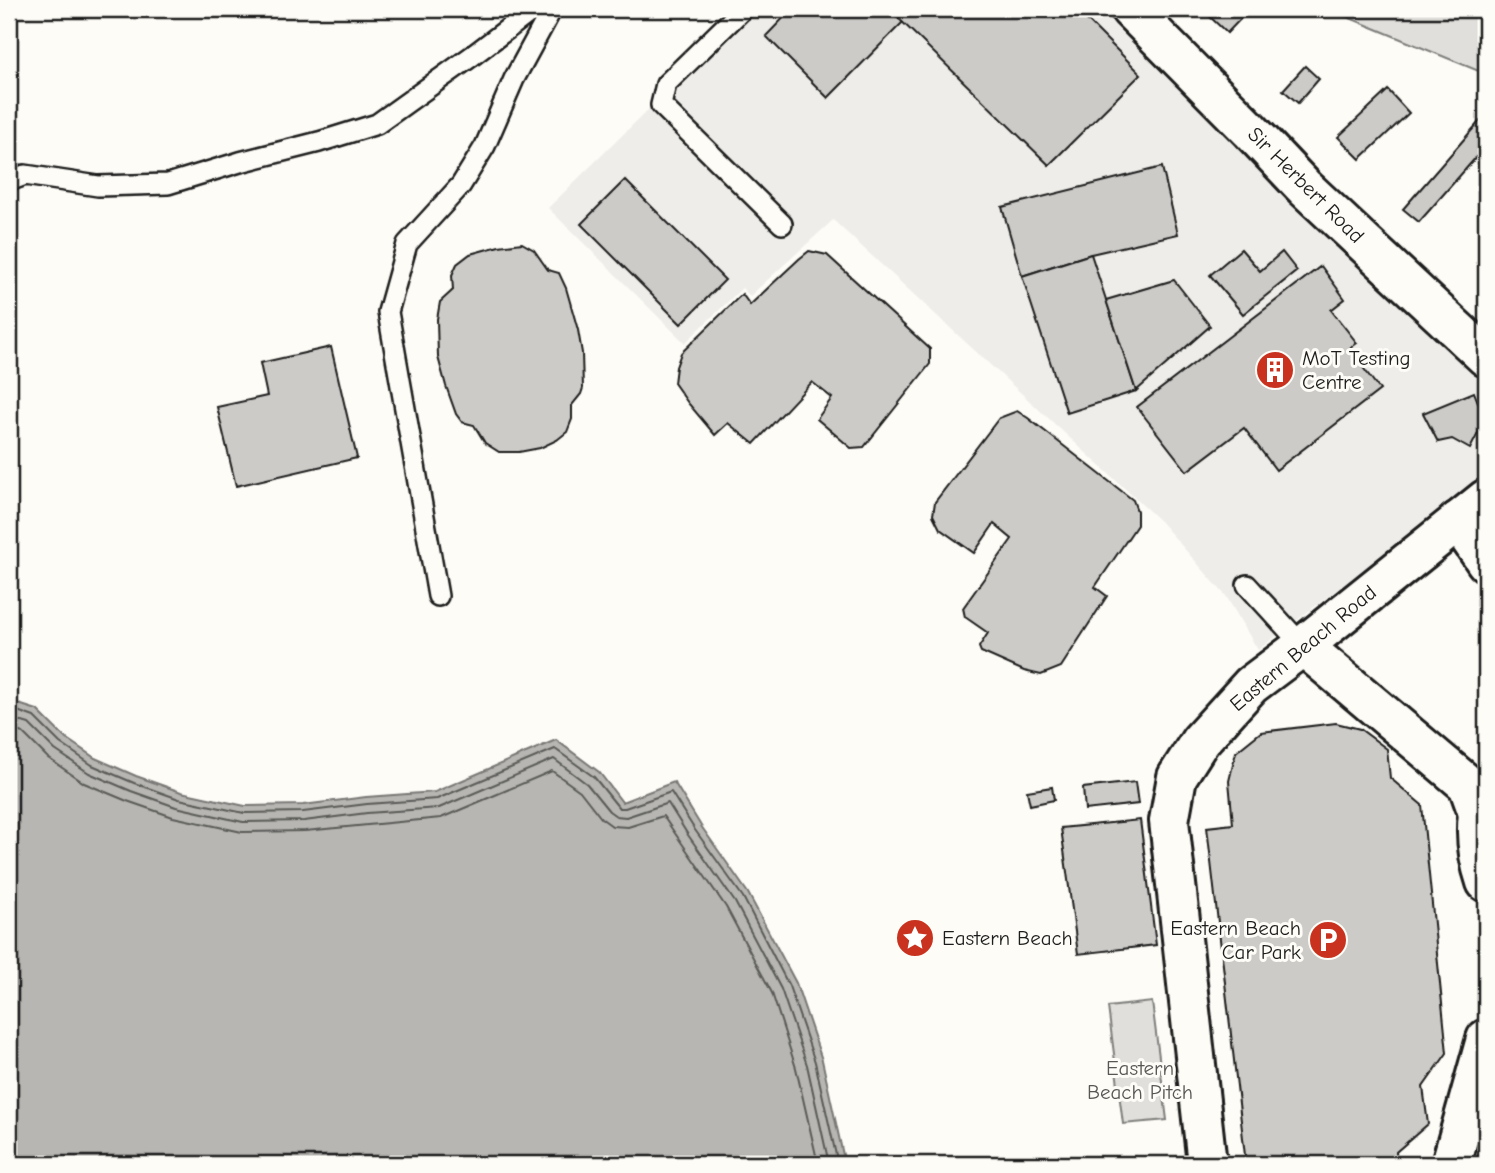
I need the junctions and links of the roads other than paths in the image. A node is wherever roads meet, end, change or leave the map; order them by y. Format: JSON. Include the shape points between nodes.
{"nodes":[{"id":1,"x":534,"y":9,"type":"edge"},
{"id":2,"x":552,"y":9,"type":"edge"},
{"id":3,"x":743,"y":9,"type":"edge"},
{"id":4,"x":1130,"y":9,"type":"edge"},
{"id":5,"x":9,"y":181,"type":"edge"},
{"id":6,"x":782,"y":224,"type":"dead end"},
{"id":7,"x":1486,"y":357,"type":"edge"},
{"id":8,"x":1477,"y":508,"type":"edge"},
{"id":9,"x":1486,"y":562,"type":"edge"},
{"id":10,"x":1247,"y":585,"type":"dead end"},
{"id":11,"x":438,"y":596,"type":"dead end"},
{"id":12,"x":1303,"y":646,"type":"junction"},
{"id":13,"x":1482,"y":800,"type":"edge"},
{"id":14,"x":1486,"y":882,"type":"edge"},
{"id":15,"x":1486,"y":1039,"type":"edge"},
{"id":16,"x":1207,"y":1164,"type":"edge"},
{"id":17,"x":1451,"y":1164,"type":"edge"}],
"edges":[{"from":1,"to":5,"type":"lane","via":[[377,124],[168,184],[98,186],[25,175]]},
{"from":2,"to":11,"type":"lane","via":[[473,166],[407,244],[388,312]]},
{"from":3,"to":6,"type":"lane","via":[[666,84],[662,105]]},
{"from":4,"to":7,"type":"main road","name":"Sir Herbert Road","via":[[1305,188]]},
{"from":8,"to":9,"type":"main road"},
{"from":8,"to":12,"type":"main road","name":"Eastern Beach Road"},
{"from":10,"to":12,"type":"lane"},
{"from":12,"to":13,"type":"main road"},
{"from":12,"to":16,"type":"main road","name":"Eastern Beach Road","via":[[1251,685],[1200,741],[1177,777],[1169,821]]},
{"from":13,"to":14,"type":"main road","via":[[1477,836]]},
{"from":15,"to":17,"type":"main road"}]}
